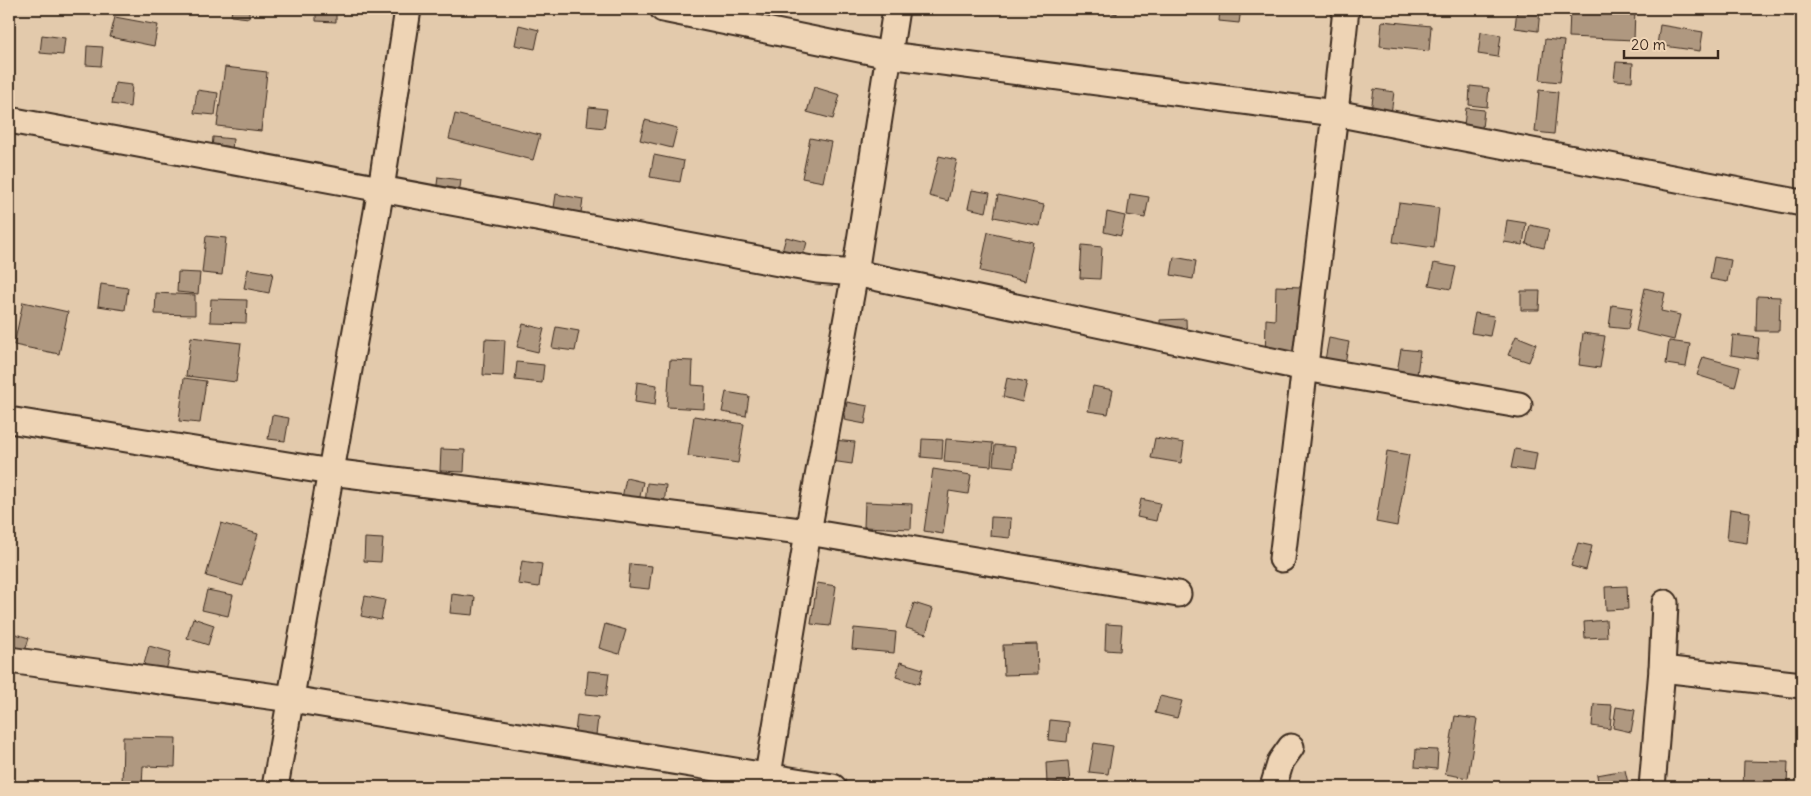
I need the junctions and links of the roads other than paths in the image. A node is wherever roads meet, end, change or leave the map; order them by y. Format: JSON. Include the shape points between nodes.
{"nodes":[{"id":1,"x":408,"y":9,"type":"edge"},
{"id":2,"x":663,"y":9,"type":"edge"},
{"id":3,"x":896,"y":9,"type":"edge"},
{"id":4,"x":1346,"y":9,"type":"edge"},
{"id":5,"x":889,"y":55,"type":"junction"},
{"id":6,"x":1335,"y":113,"type":"junction"},
{"id":7,"x":9,"y":120,"type":"edge"},
{"id":8,"x":381,"y":189,"type":"junction"},
{"id":9,"x":1802,"y":203,"type":"edge"},
{"id":10,"x":855,"y":273,"type":"junction"},
{"id":11,"x":1305,"y":368,"type":"junction"},
{"id":12,"x":1519,"y":405,"type":"dead end"},
{"id":13,"x":9,"y":420,"type":"edge"},
{"id":14,"x":331,"y":472,"type":"junction"},
{"id":15,"x":808,"y":532,"type":"junction"},
{"id":16,"x":1282,"y":559,"type":"dead end"},
{"id":17,"x":1178,"y":594,"type":"dead end"},
{"id":18,"x":1665,"y":603,"type":"dead end"},
{"id":19,"x":9,"y":660,"type":"edge"},
{"id":20,"x":1662,"y":669,"type":"junction"},
{"id":21,"x":1802,"y":685,"type":"edge"},
{"id":22,"x":291,"y":698,"type":"junction"},
{"id":23,"x":1291,"y":747,"type":"dead end"},
{"id":24,"x":767,"y":782,"type":"edge"},
{"id":25,"x":275,"y":787,"type":"edge"},
{"id":26,"x":833,"y":787,"type":"edge"},
{"id":27,"x":1274,"y":787,"type":"edge"},
{"id":28,"x":1652,"y":787,"type":"edge"}],
"edges":[{"from":1,"to":8,"type":"street"},
{"from":2,"to":5,"type":"street"},
{"from":3,"to":5,"type":"street"},
{"from":4,"to":6,"type":"street"},
{"from":5,"to":6,"type":"street"},
{"from":5,"to":10,"type":"street"},
{"from":6,"to":9,"type":"street"},
{"from":6,"to":11,"type":"street"},
{"from":7,"to":8,"type":"street"},
{"from":8,"to":10,"type":"street","via":[[817,270]]},
{"from":8,"to":14,"type":"street"},
{"from":10,"to":11,"type":"street"},
{"from":10,"to":15,"type":"street"},
{"from":11,"to":12,"type":"street"},
{"from":11,"to":16,"type":"street"},
{"from":13,"to":14,"type":"street"},
{"from":14,"to":15,"type":"street"},
{"from":14,"to":22,"type":"street"},
{"from":15,"to":17,"type":"street"},
{"from":15,"to":24,"type":"street"},
{"from":18,"to":20,"type":"street"},
{"from":19,"to":22,"type":"street"},
{"from":20,"to":21,"type":"street"},
{"from":20,"to":28,"type":"street"},
{"from":22,"to":24,"type":"street"},
{"from":22,"to":25,"type":"street"},
{"from":23,"to":27,"type":"street","via":[[1282,761]]},
{"from":24,"to":26,"type":"street"}]}
